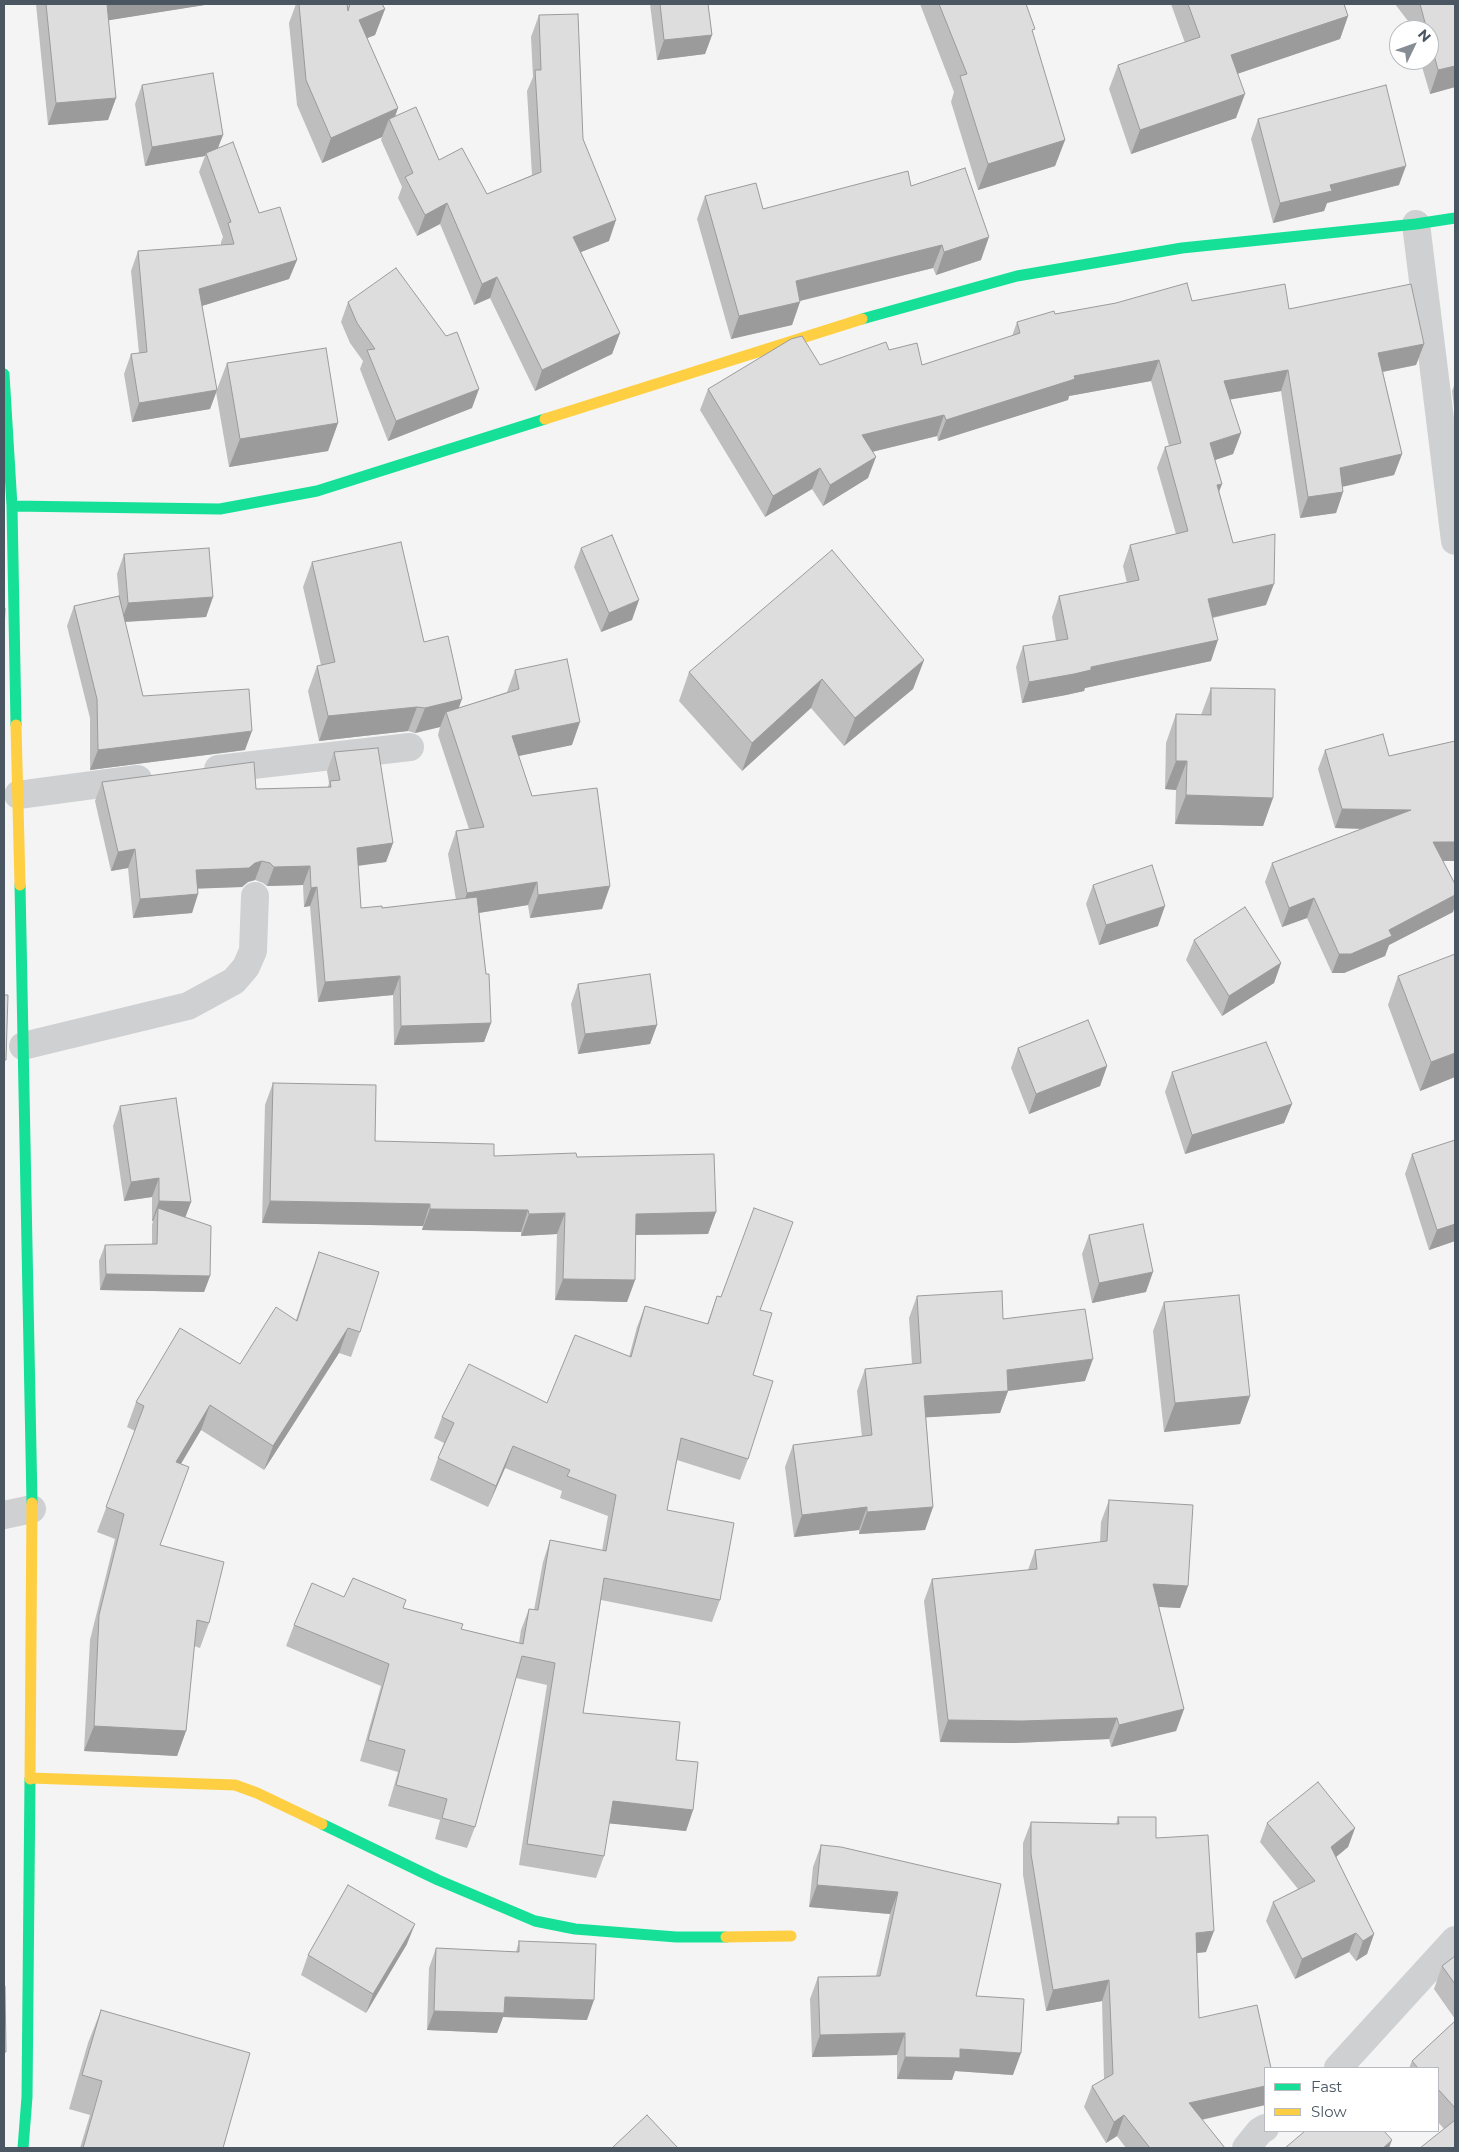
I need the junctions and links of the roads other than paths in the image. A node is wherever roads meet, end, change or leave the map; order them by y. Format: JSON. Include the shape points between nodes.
{"nodes":[{"id":1,"x":1455,"y":218,"type":"edge"},
{"id":2,"x":1416,"y":224,"type":"junction"},
{"id":3,"x":4,"y":374,"type":"edge"},
{"id":4,"x":12,"y":506,"type":"junction"},
{"id":5,"x":1455,"y":541,"type":"edge"},
{"id":6,"x":410,"y":747,"type":"dead end"},
{"id":7,"x":195,"y":772,"type":"edge"},
{"id":8,"x":166,"y":776,"type":"edge"},
{"id":9,"x":18,"y":795,"type":"junction"},
{"id":10,"x":255,"y":896,"type":"dead end"},
{"id":11,"x":12,"y":980,"type":"edge"},
{"id":12,"x":23,"y":1046,"type":"junction"},
{"id":13,"x":32,"y":1509,"type":"junction"},
{"id":14,"x":4,"y":1515,"type":"edge"},
{"id":15,"x":30,"y":1778,"type":"junction"},
{"id":16,"x":790,"y":1936,"type":"dead end"},
{"id":17,"x":1455,"y":1940,"type":"edge"},
{"id":18,"x":1339,"y":2067,"type":"edge"},
{"id":19,"x":1264,"y":2129,"type":"edge"},
{"id":20,"x":23,"y":2148,"type":"edge"},
{"id":21,"x":1246,"y":2148,"type":"edge"}],
"edges":[{"from":1,"to":2,"type":"street"},
{"from":2,"to":4,"type":"street","via":[[1182,248],[1017,276],[899,307],[317,491],[220,508]]},
{"from":2,"to":5,"type":"street"},
{"from":3,"to":4,"type":"street"},
{"from":4,"to":9,"type":"street"},
{"from":6,"to":7,"type":"street"},
{"from":8,"to":9,"type":"street"},
{"from":9,"to":11,"type":"street"},
{"from":10,"to":12,"type":"street","via":[[253,951],[246,967],[234,981],[188,1006]]},
{"from":11,"to":12,"type":"street"},
{"from":12,"to":13,"type":"street"},
{"from":13,"to":14,"type":"street"},
{"from":13,"to":15,"type":"street"},
{"from":15,"to":16,"type":"street","via":[[235,1785],[438,1880],[535,1921],[567,1928],[676,1936]]},
{"from":15,"to":20,"type":"street","via":[[27,2097]]},
{"from":17,"to":18,"type":"street"},
{"from":19,"to":21,"type":"street"}]}
